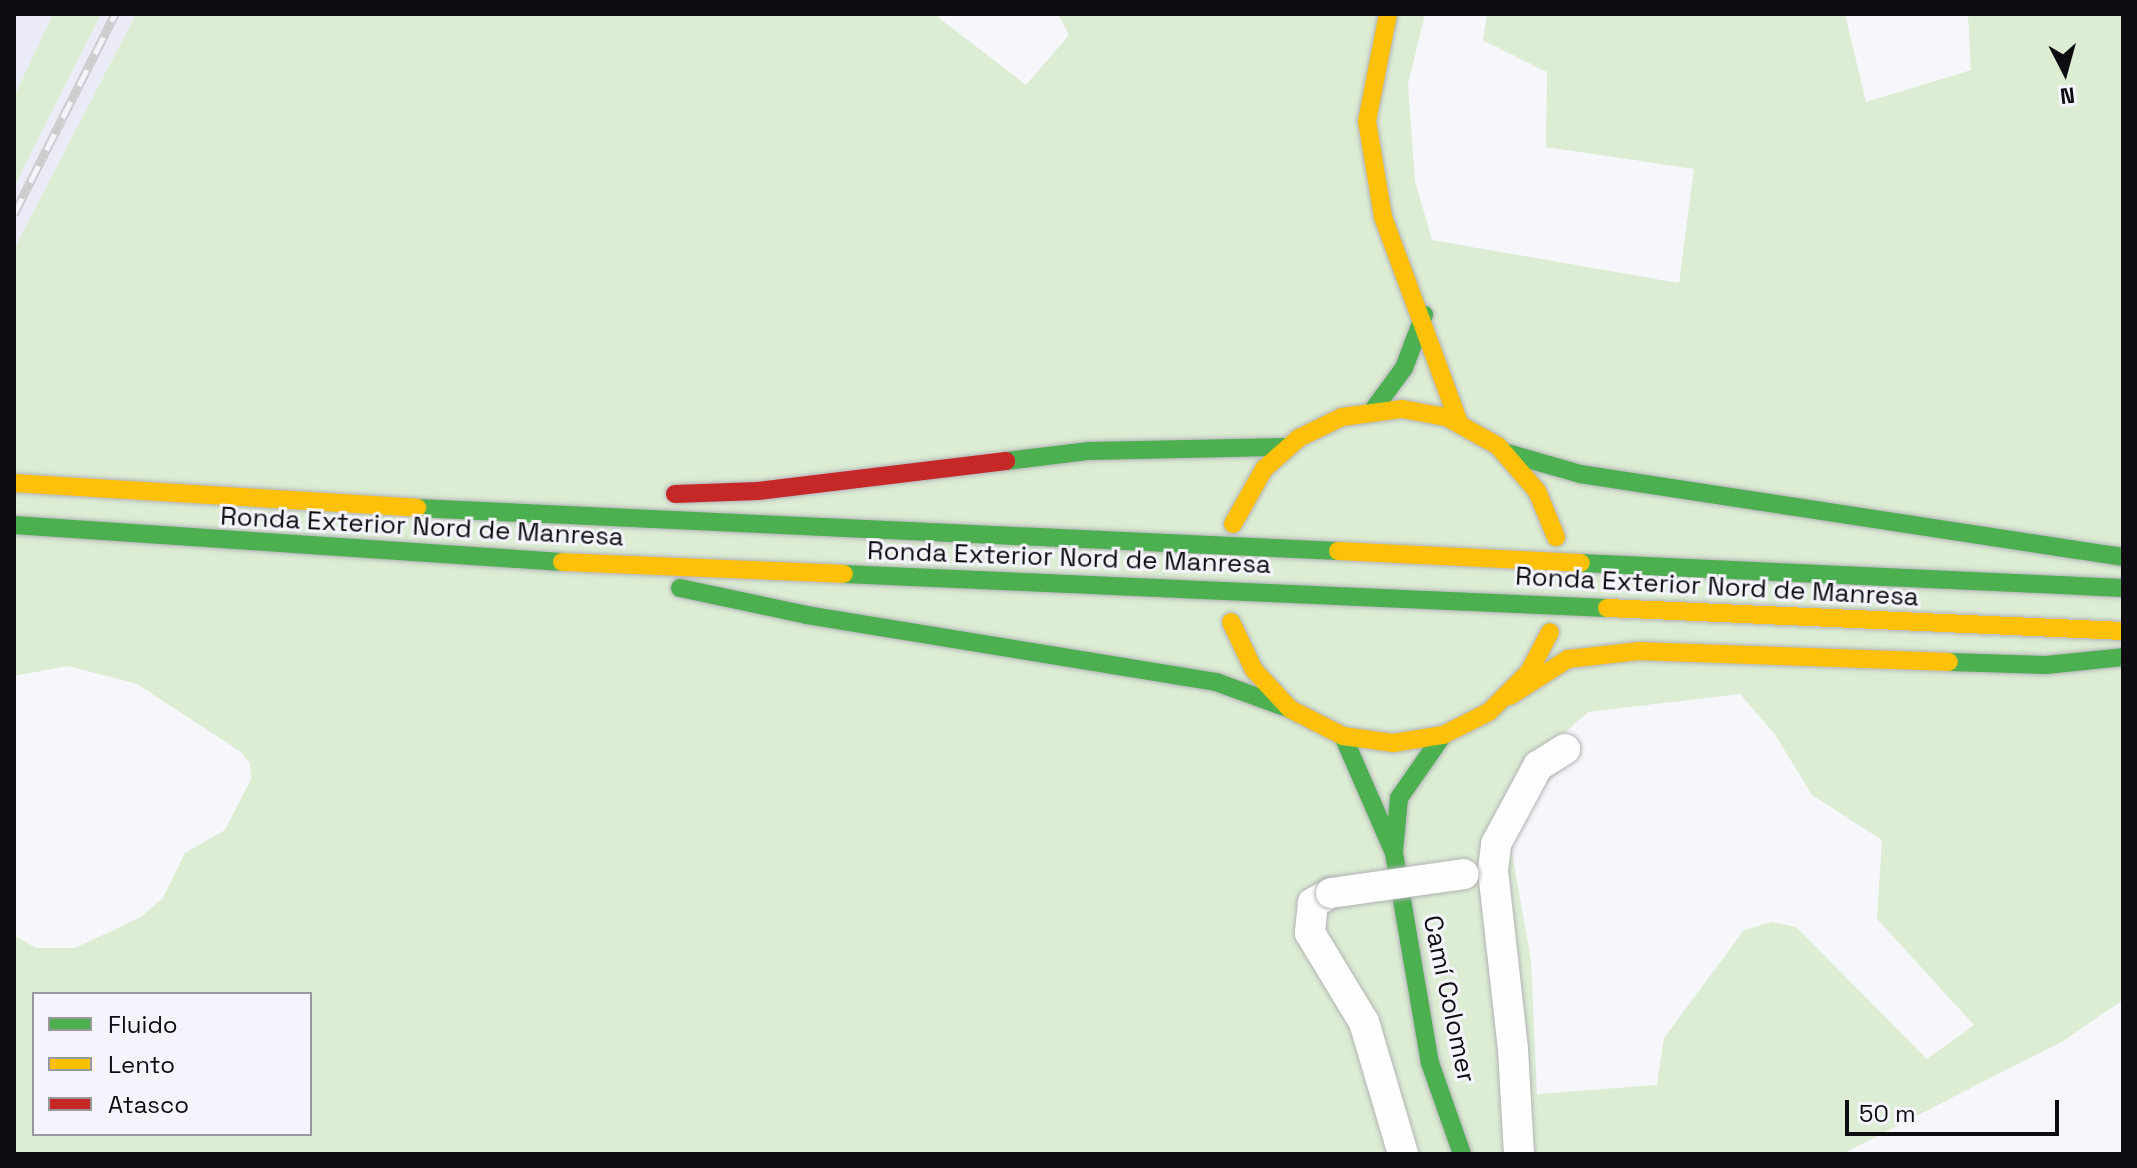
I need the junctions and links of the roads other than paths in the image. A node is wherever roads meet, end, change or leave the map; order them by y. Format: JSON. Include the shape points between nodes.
{"nodes":[{"id":1,"x":1388,"y":14,"type":"edge"},
{"id":2,"x":1424,"y":315,"type":"junction"},
{"id":3,"x":1373,"y":410,"type":"junction"},
{"id":4,"x":1459,"y":423,"type":"junction"},
{"id":5,"x":1286,"y":447,"type":"junction"},
{"id":6,"x":1507,"y":453,"type":"junction"},
{"id":7,"x":14,"y":483,"type":"edge"},
{"id":8,"x":650,"y":494,"type":"dead end"},
{"id":9,"x":618,"y":496,"type":"dead end"},
{"id":10,"x":445,"y":507,"type":"junction"},
{"id":11,"x":1233,"y":524,"type":"dead end"},
{"id":12,"x":14,"y":525,"type":"edge"},
{"id":13,"x":1556,"y":537,"type":"dead end"},
{"id":14,"x":2123,"y":557,"type":"edge"},
{"id":15,"x":564,"y":562,"type":"junction"},
{"id":16,"x":2123,"y":588,"type":"edge"},
{"id":17,"x":1231,"y":622,"type":"dead end"},
{"id":18,"x":2123,"y":631,"type":"edge"},
{"id":19,"x":1550,"y":632,"type":"dead end"},
{"id":20,"x":2123,"y":657,"type":"edge"},
{"id":21,"x":1510,"y":696,"type":"junction"},
{"id":22,"x":1290,"y":709,"type":"junction"},
{"id":23,"x":1443,"y":735,"type":"junction"},
{"id":24,"x":1343,"y":736,"type":"junction"},
{"id":25,"x":1565,"y":749,"type":"dead end"},
{"id":26,"x":1394,"y":853,"type":"junction"},
{"id":27,"x":1478,"y":872,"type":"junction"},
{"id":28,"x":1403,"y":1154,"type":"edge"},
{"id":29,"x":1462,"y":1154,"type":"edge"},
{"id":30,"x":1519,"y":1154,"type":"edge"}],
"edges":[{"from":1,"to":2,"type":"main road","via":[[1367,121],[1383,217]]},
{"from":2,"to":3,"type":"main road","via":[[1404,368]]},
{"from":2,"to":4,"type":"main road"},
{"from":3,"to":4,"type":"main road","via":[[1417,411]]},
{"from":3,"to":5,"type":"main road","via":[[1327,422]]},
{"from":4,"to":6,"type":"main road"},
{"from":5,"to":8,"type":"main road","via":[[1089,451],[758,491]]},
{"from":5,"to":11,"type":"main road","via":[[1254,482]]},
{"from":6,"to":13,"type":"main road","via":[[1537,491]]},
{"from":6,"to":14,"type":"main road","via":[[1580,474]]},
{"from":7,"to":10,"type":"main road","name":"Ronda Exterior Nord de Manresa","via":[[200,498]]},
{"from":9,"to":10,"type":"main road"},
{"from":10,"to":16,"type":"main road","name":"Ronda Exterior Nord de Manresa"},
{"from":12,"to":15,"type":"main road","name":"Ronda Exterior Nord de Manresa"},
{"from":15,"to":18,"type":"main road","name":"Ronda Exterior Nord de Manresa"},
{"from":15,"to":22,"type":"main road","via":[[807,615],[1216,682]]},
{"from":17,"to":22,"type":"main road","via":[[1254,670]]},
{"from":19,"to":21,"type":"main road"},
{"from":20,"to":21,"type":"main road","via":[[2046,665],[1639,651],[1568,659]]},
{"from":21,"to":23,"type":"main road"},
{"from":22,"to":24,"type":"main road"},
{"from":23,"to":24,"type":"main road","via":[[1393,743]]},
{"from":23,"to":26,"type":"main road","name":"Camí Colomer","via":[[1399,798]]},
{"from":24,"to":26,"type":"main road","name":"Camí Colomer"},
{"from":25,"to":27,"type":"street","via":[[1538,766]]},
{"from":26,"to":29,"type":"main road","name":"Camí Colomer","via":[[1430,1063]]},
{"from":27,"to":28,"type":"street","bridge":true,"via":[[1331,893],[1313,903],[1310,933],[1364,1022]]},
{"from":27,"to":30,"type":"street","via":[[1513,1049]]}]}
